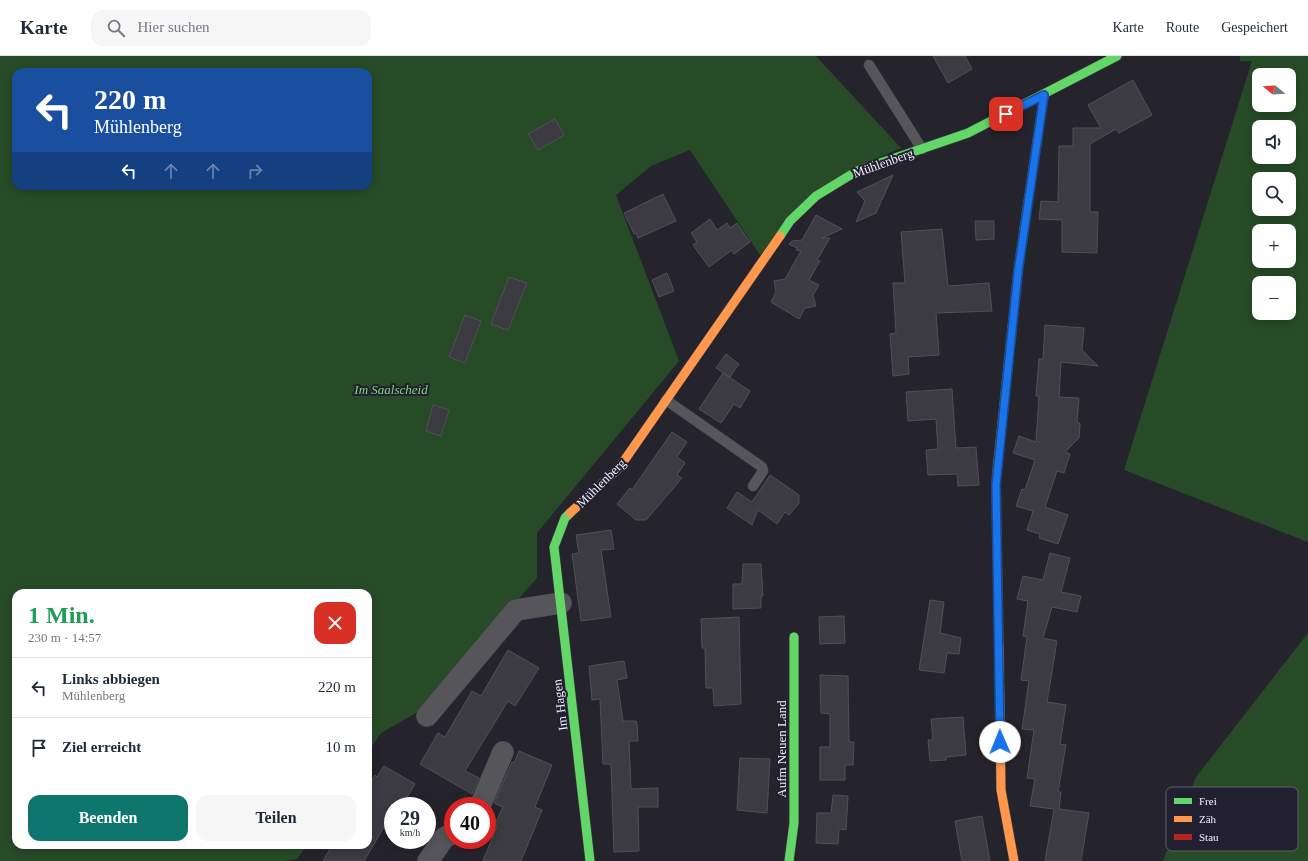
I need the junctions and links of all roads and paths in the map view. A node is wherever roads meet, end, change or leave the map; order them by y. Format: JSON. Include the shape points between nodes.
{"nodes":[{"id":1,"x":1116,"y":56,"type":"edge"},
{"id":2,"x":869,"y":66,"type":"dead end"},
{"id":3,"x":1044,"y":95,"type":"junction"},
{"id":4,"x":922,"y":149,"type":"junction"},
{"id":5,"x":666,"y":400,"type":"junction"},
{"id":6,"x":753,"y":486,"type":"dead end"},
{"id":7,"x":554,"y":547,"type":"joint"},
{"id":8,"x":561,"y":603,"type":"junction"},
{"id":9,"x":794,"y":637,"type":"dead end"},
{"id":10,"x":427,"y":716,"type":"dead end"},
{"id":11,"x":503,"y":752,"type":"dead end"},
{"id":12,"x":484,"y":797,"type":"edge"},
{"id":13,"x":444,"y":838,"type":"edge"},
{"id":14,"x":428,"y":861,"type":"edge"},
{"id":15,"x":590,"y":861,"type":"edge"},
{"id":16,"x":789,"y":861,"type":"edge"},
{"id":17,"x":1014,"y":861,"type":"edge"}],
"edges":[{"from":1,"to":3,"type":"street","name":"Mühlenberg"},
{"from":2,"to":4,"type":"lane"},
{"from":3,"to":4,"type":"street","name":"Mühlenberg","via":[[968,133]]},
{"from":3,"to":17,"type":"street","via":[[1018,272],[996,485],[1001,790]]},
{"from":4,"to":5,"type":"street","name":"Mühlenberg","via":[[857,171],[816,196],[790,220]]},
{"from":5,"to":6,"type":"lane","via":[[762,467],[763,471]]},
{"from":5,"to":7,"type":"street","name":"Mühlenberg","via":[[619,468],[565,518]]},
{"from":7,"to":8,"type":"street","name":"Im Hagen"},
{"from":8,"to":10,"type":"street","via":[[516,610]]},
{"from":8,"to":15,"type":"street","name":"Im Hagen"},
{"from":9,"to":16,"type":"street","name":"Aufm Neuen Land","via":[[794,823]]},
{"from":11,"to":12,"type":"street"},
{"from":13,"to":14,"type":"street"}]}
